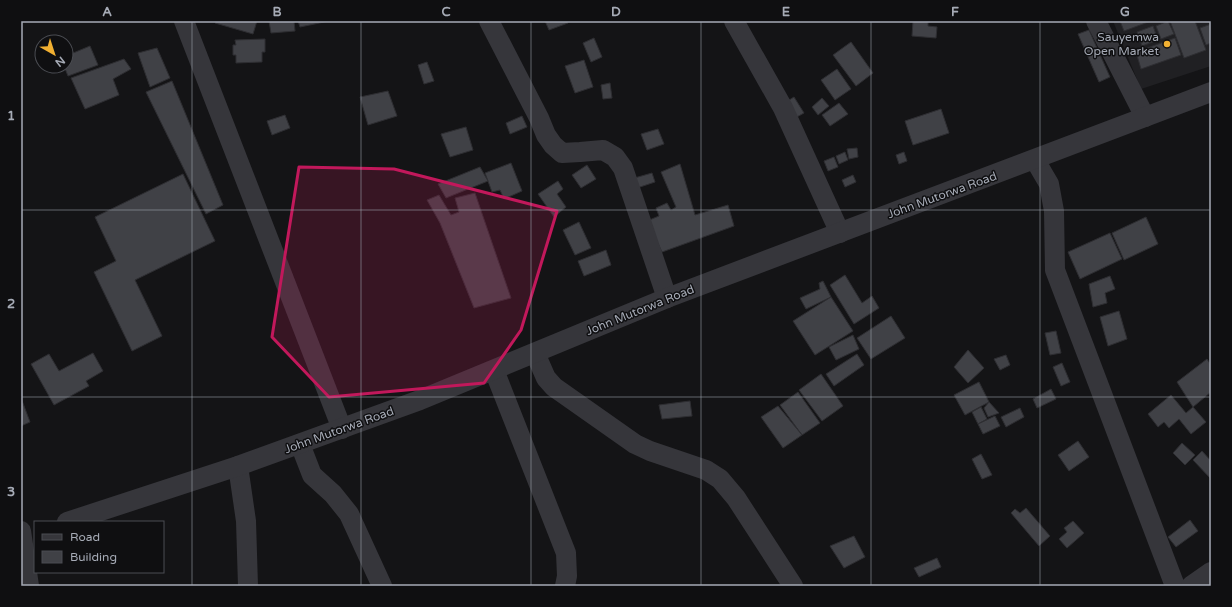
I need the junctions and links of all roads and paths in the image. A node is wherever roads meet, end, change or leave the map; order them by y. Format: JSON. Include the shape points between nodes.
{"nodes":[{"id":1,"x":184,"y":21,"type":"edge"},
{"id":2,"x":489,"y":21,"type":"edge"},
{"id":3,"x":734,"y":21,"type":"edge"},
{"id":4,"x":1096,"y":21,"type":"edge"},
{"id":5,"x":1211,"y":92,"type":"edge"},
{"id":6,"x":1145,"y":117,"type":"junction"},
{"id":7,"x":1035,"y":160,"type":"junction"},
{"id":8,"x":840,"y":233,"type":"junction"},
{"id":9,"x":667,"y":298,"type":"junction"},
{"id":10,"x":535,"y":353,"type":"junction"},
{"id":11,"x":494,"y":370,"type":"junction"},
{"id":12,"x":342,"y":429,"type":"junction"},
{"id":13,"x":300,"y":444,"type":"junction"},
{"id":14,"x":238,"y":466,"type":"junction"},
{"id":15,"x":70,"y":521,"type":"edge"},
{"id":16,"x":25,"y":534,"type":"edge"},
{"id":17,"x":1211,"y":572,"type":"edge"},
{"id":18,"x":29,"y":586,"type":"edge"},
{"id":19,"x":248,"y":586,"type":"edge"},
{"id":20,"x":382,"y":586,"type":"edge"},
{"id":21,"x":565,"y":586,"type":"edge"},
{"id":22,"x":793,"y":586,"type":"edge"},
{"id":23,"x":1175,"y":586,"type":"edge"},
{"id":24,"x":1191,"y":586,"type":"edge"}],
"edges":[{"from":1,"to":12,"type":"street"},
{"from":2,"to":9,"type":"street","via":[[553,145],[562,153],[603,150],[615,157],[623,168]]},
{"from":3,"to":8,"type":"street","via":[[783,108]]},
{"from":4,"to":6,"type":"street"},
{"from":5,"to":6,"type":"street","name":"John Mutorwa Road"},
{"from":6,"to":7,"type":"street","name":"John Mutorwa Road"},
{"from":7,"to":8,"type":"street","name":"John Mutorwa Road"},
{"from":7,"to":23,"type":"street","via":[[1049,184],[1054,210],[1055,270]]},
{"from":8,"to":9,"type":"street","name":"John Mutorwa Road"},
{"from":9,"to":10,"type":"street","name":"John Mutorwa Road"},
{"from":10,"to":11,"type":"street","name":"John Mutorwa Road"},
{"from":10,"to":22,"type":"street","via":[[546,378],[554,387],[620,434],[650,451],[706,470],[720,479],[736,498]]},
{"from":11,"to":12,"type":"street","name":"John Mutorwa Road"},
{"from":11,"to":21,"type":"street","via":[[566,553]]},
{"from":12,"to":13,"type":"street","name":"John Mutorwa Road"},
{"from":13,"to":14,"type":"street","name":"John Mutorwa Road"},
{"from":13,"to":20,"type":"street","via":[[312,475],[333,494],[349,514]]},
{"from":14,"to":15,"type":"street","name":"John Mutorwa Road"},
{"from":14,"to":19,"type":"street","via":[[246,521]]},
{"from":16,"to":18,"type":"street"},
{"from":17,"to":24,"type":"street"}]}
